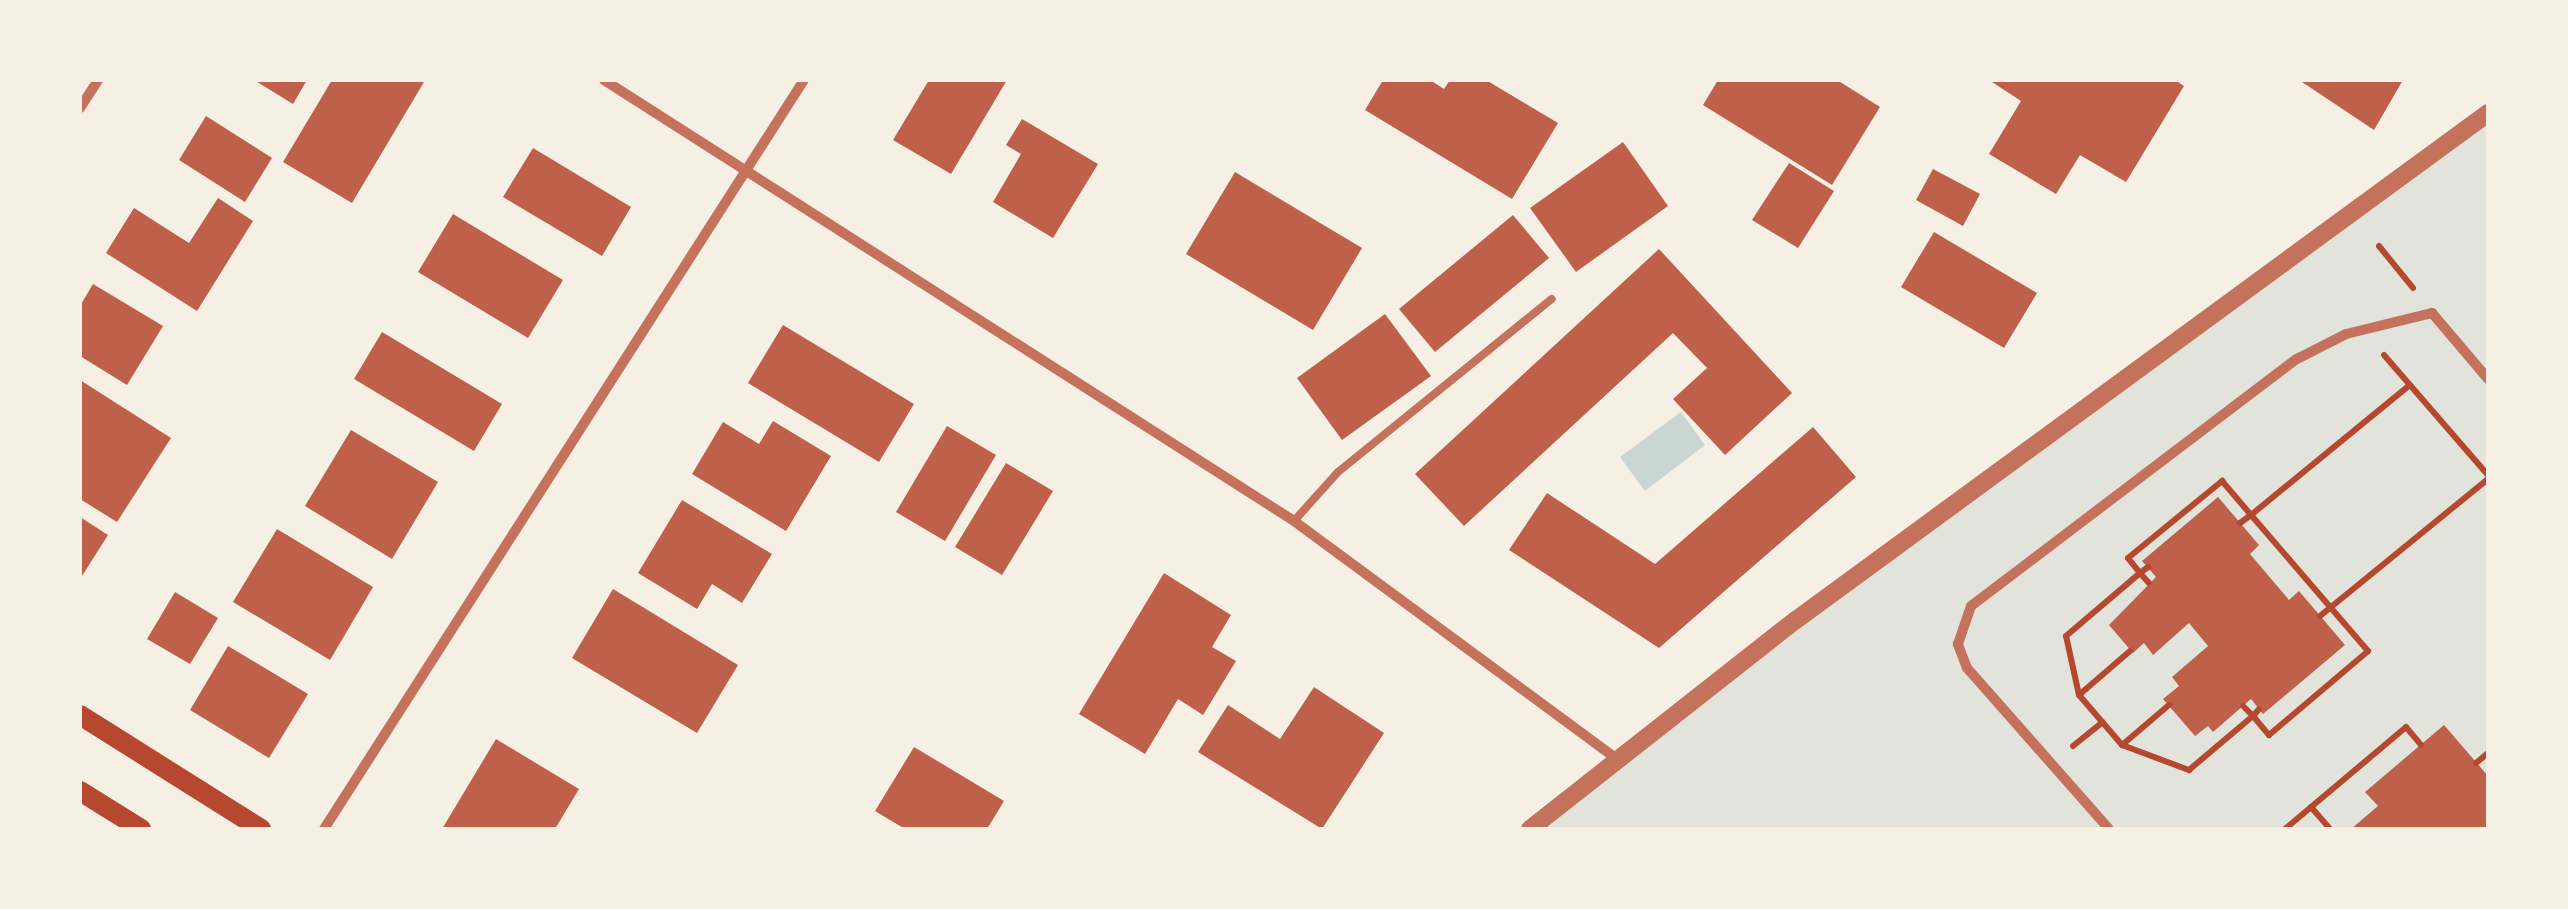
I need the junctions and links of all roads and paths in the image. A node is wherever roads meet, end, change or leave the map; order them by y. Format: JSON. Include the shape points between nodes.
{"nodes":[{"id":1,"x":98,"y":80,"type":"edge"},
{"id":2,"x":604,"y":80,"type":"edge"},
{"id":3,"x":804,"y":80,"type":"edge"},
{"id":4,"x":80,"y":108,"type":"edge"},
{"id":5,"x":2488,"y":113,"type":"edge"},
{"id":6,"x":745,"y":172,"type":"junction"},
{"id":7,"x":2379,"y":246,"type":"dead end"},
{"id":8,"x":1552,"y":299,"type":"dead end"},
{"id":9,"x":2432,"y":313,"type":"junction"},
{"id":10,"x":2362,"y":330,"type":"junction"},
{"id":11,"x":2488,"y":379,"type":"edge"},
{"id":12,"x":2410,"y":385,"type":"junction"},
{"id":13,"x":2488,"y":477,"type":"edge"},
{"id":14,"x":2251,"y":515,"type":"junction"},
{"id":15,"x":1294,"y":521,"type":"junction"},
{"id":16,"x":2240,"y":524,"type":"dead end"},
{"id":17,"x":2148,"y":567,"type":"dead end"},
{"id":18,"x":2140,"y":573,"type":"junction"},
{"id":19,"x":2149,"y":582,"type":"dead end"},
{"id":20,"x":2331,"y":608,"type":"junction"},
{"id":21,"x":2320,"y":616,"type":"dead end"},
{"id":22,"x":2130,"y":651,"type":"dead end"},
{"id":23,"x":2079,"y":695,"type":"junction"},
{"id":24,"x":2169,"y":706,"type":"dead end"},
{"id":25,"x":2243,"y":706,"type":"dead end"},
{"id":26,"x":2256,"y":712,"type":"junction"},
{"id":27,"x":80,"y":715,"type":"edge"},
{"id":28,"x":2103,"y":722,"type":"junction"},
{"id":29,"x":2076,"y":744,"type":"dead end"},
{"id":30,"x":2122,"y":745,"type":"junction"},
{"id":31,"x":2420,"y":745,"type":"dead end"},
{"id":32,"x":2488,"y":753,"type":"edge"},
{"id":33,"x":1618,"y":760,"type":"junction"},
{"id":34,"x":2476,"y":763,"type":"dead end"},
{"id":35,"x":80,"y":791,"type":"edge"},
{"id":36,"x":2311,"y":807,"type":"junction"},
{"id":37,"x":141,"y":829,"type":"edge"},
{"id":38,"x":261,"y":829,"type":"edge"},
{"id":39,"x":324,"y":829,"type":"edge"},
{"id":40,"x":1530,"y":829,"type":"edge"},
{"id":41,"x":2109,"y":829,"type":"edge"},
{"id":42,"x":2286,"y":829,"type":"edge"},
{"id":43,"x":2330,"y":829,"type":"edge"}],
"edges":[{"from":1,"to":4,"type":"street"},
{"from":2,"to":6,"type":"street"},
{"from":3,"to":6,"type":"street"},
{"from":5,"to":33,"type":"street","via":[[1796,620]]},
{"from":6,"to":15,"type":"street"},
{"from":6,"to":39,"type":"street"},
{"from":7,"to":9,"type":"path"},
{"from":8,"to":15,"type":"lane","via":[[1338,472]]},
{"from":9,"to":10,"type":"street"},
{"from":9,"to":11,"type":"street"},
{"from":10,"to":12,"type":"path"},
{"from":10,"to":41,"type":"street","via":[[2297,360],[1983,592],[1963,618],[1958,644],[1967,668]]},
{"from":12,"to":13,"type":"path"},
{"from":12,"to":14,"type":"path"},
{"from":13,"to":20,"type":"path"},
{"from":14,"to":16,"type":"path"},
{"from":14,"to":18,"type":"path","via":[[2222,480],[2128,558]]},
{"from":14,"to":20,"type":"path"},
{"from":15,"to":33,"type":"street"},
{"from":17,"to":18,"type":"path"},
{"from":18,"to":19,"type":"path"},
{"from":18,"to":23,"type":"path","via":[[2066,636]]},
{"from":20,"to":21,"type":"path"},
{"from":20,"to":26,"type":"path","via":[[2368,651],[2269,736]]},
{"from":22,"to":23,"type":"path"},
{"from":23,"to":28,"type":"path"},
{"from":24,"to":30,"type":"path"},
{"from":25,"to":26,"type":"path"},
{"from":26,"to":30,"type":"path","via":[[2189,770]]},
{"from":27,"to":38,"type":"main road"},
{"from":28,"to":29,"type":"path"},
{"from":28,"to":30,"type":"path"},
{"from":31,"to":36,"type":"path","via":[[2406,727]]},
{"from":32,"to":34,"type":"path"},
{"from":33,"to":40,"type":"street"},
{"from":35,"to":37,"type":"main road"},
{"from":36,"to":42,"type":"path"},
{"from":36,"to":43,"type":"path"}]}
